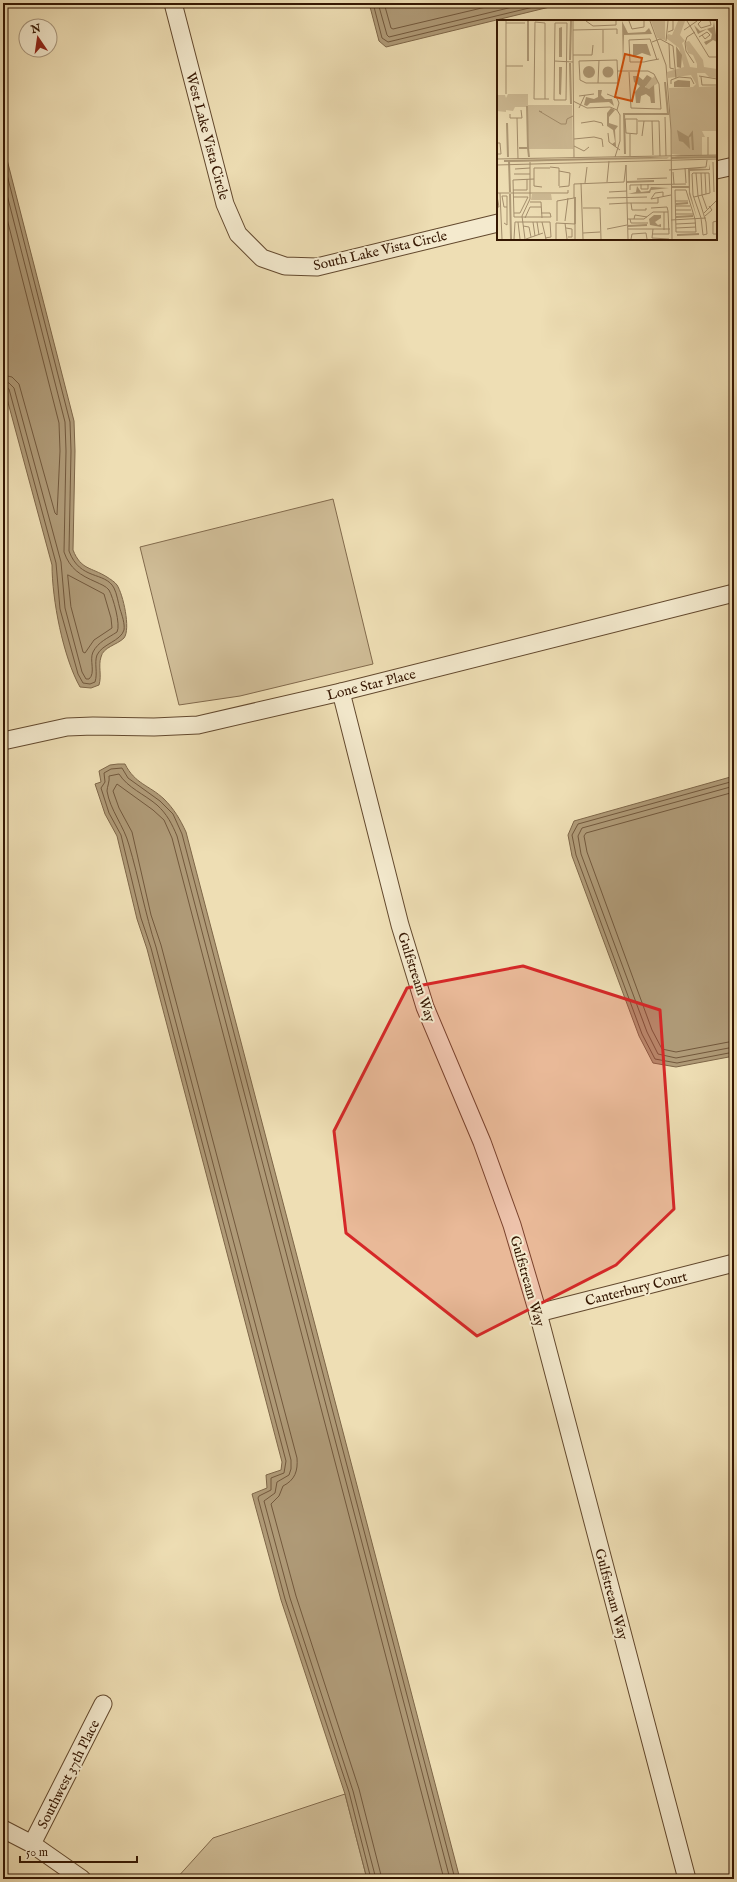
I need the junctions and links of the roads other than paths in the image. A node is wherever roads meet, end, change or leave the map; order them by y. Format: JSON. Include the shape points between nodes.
{"nodes":[{"id":1,"x":173,"y":3,"type":"edge"},
{"id":2,"x":734,"y":166,"type":"edge"},
{"id":3,"x":717,"y":170,"type":"edge"},
{"id":4,"x":497,"y":223,"type":"edge"},
{"id":5,"x":262,"y":258,"type":"joint"},
{"id":6,"x":734,"y":593,"type":"edge"},
{"id":7,"x":341,"y":692,"type":"junction"},
{"id":8,"x":3,"y":741,"type":"edge"},
{"id":9,"x":734,"y":1263,"type":"edge"},
{"id":10,"x":538,"y":1313,"type":"junction"},
{"id":11,"x":103,"y":1704,"type":"dead end"},
{"id":12,"x":3,"y":1829,"type":"edge"},
{"id":13,"x":32,"y":1844,"type":"junction"},
{"id":14,"x":82,"y":1879,"type":"edge"},
{"id":15,"x":687,"y":1879,"type":"edge"}],
"edges":[{"from":1,"to":5,"type":"street","name":"West Lake Vista Circle","via":[[226,204],[238,234]]},
{"from":2,"to":3,"type":"street"},
{"from":4,"to":5,"type":"street","name":"South Lake Vista Circle","via":[[317,267],[285,266]]},
{"from":6,"to":7,"type":"street","name":"Lone Star Place"},
{"from":7,"to":8,"type":"street","name":"Lone Star Place","via":[[198,725],[67,727]]},
{"from":7,"to":10,"type":"street","name":"Gulfstream Way","via":[[400,925],[425,1008],[482,1142],[512,1225]]},
{"from":9,"to":10,"type":"street","name":"Canterbury Court"},
{"from":10,"to":15,"type":"street","name":"Gulfstream Way"},
{"from":11,"to":13,"type":"street","name":"Southwest 37th Place"},
{"from":12,"to":13,"type":"street"},
{"from":13,"to":14,"type":"street"}]}
